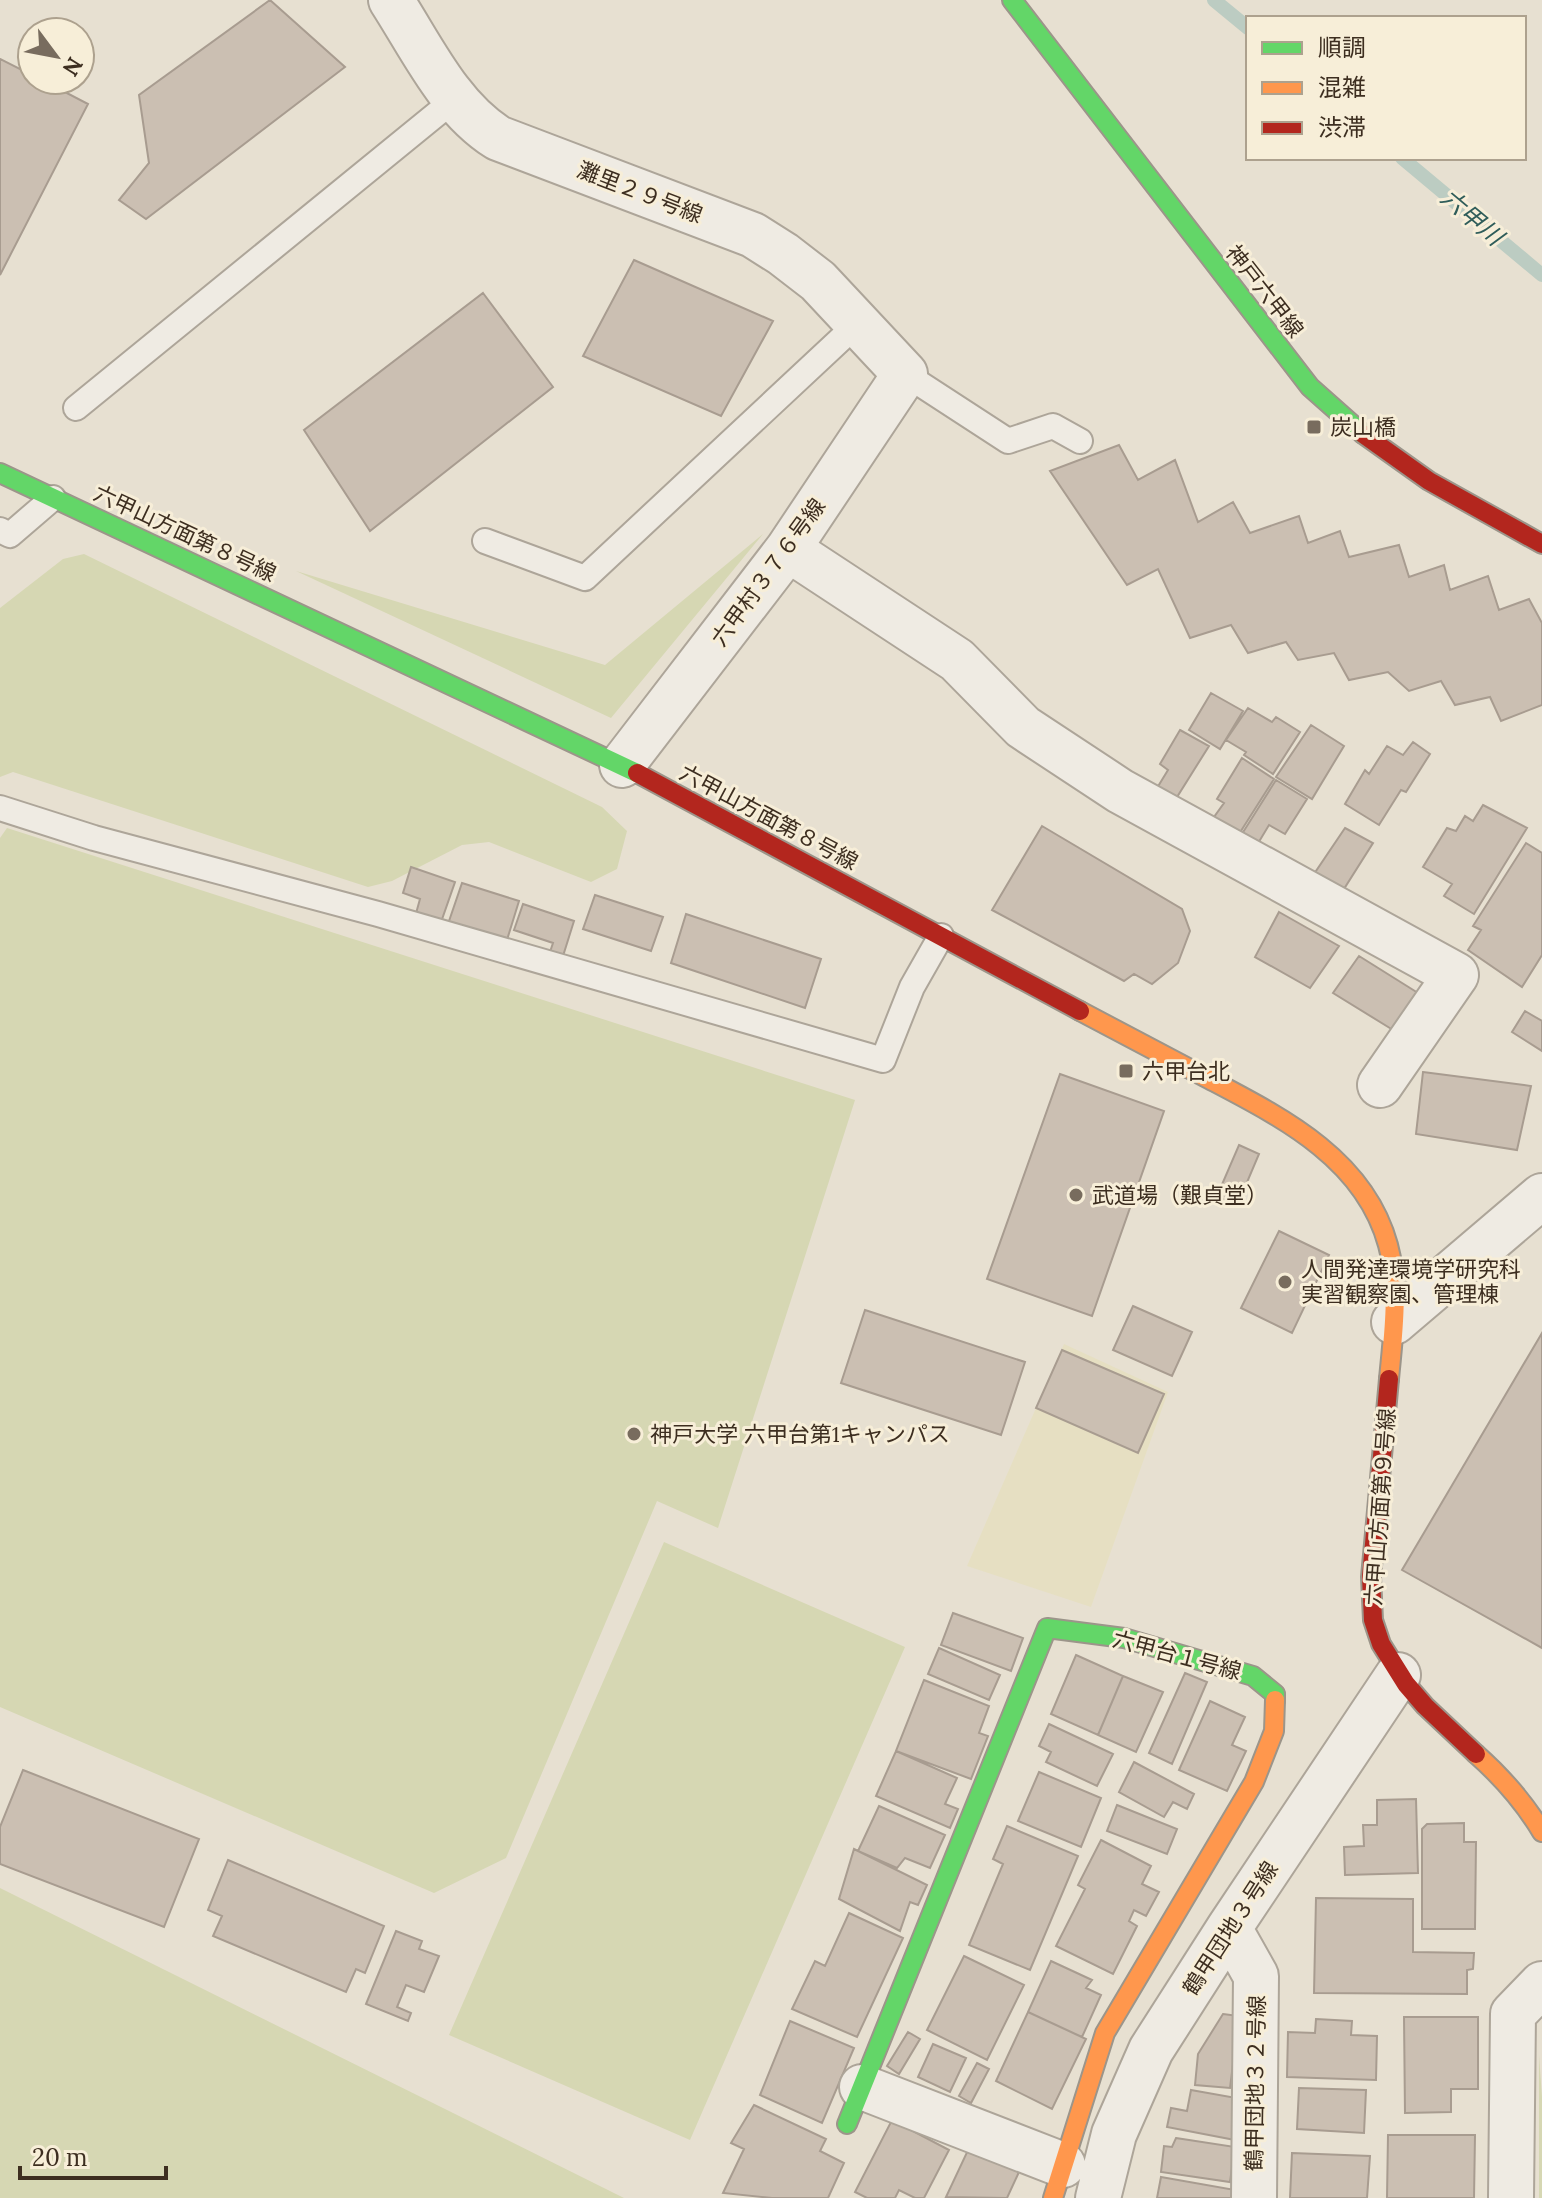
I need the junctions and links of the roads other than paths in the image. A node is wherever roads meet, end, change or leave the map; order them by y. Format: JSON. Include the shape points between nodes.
{"nodes":[{"id":1,"x":391,"y":0,"type":"edge"},
{"id":2,"x":1012,"y":0,"type":"edge"},
{"id":3,"x":455,"y":99,"type":"junction"},
{"id":4,"x":857,"y":324,"type":"junction"},
{"id":5,"x":905,"y":374,"type":"junction"},
{"id":6,"x":76,"y":408,"type":"dead end"},
{"id":7,"x":1080,"y":441,"type":"dead end"},
{"id":8,"x":0,"y":473,"type":"edge"},
{"id":9,"x":53,"y":498,"type":"junction"},
{"id":10,"x":0,"y":530,"type":"edge"},
{"id":11,"x":485,"y":541,"type":"dead end"},
{"id":12,"x":1542,"y":544,"type":"edge"},
{"id":13,"x":788,"y":549,"type":"junction"},
{"id":14,"x":622,"y":765,"type":"junction"},
{"id":15,"x":0,"y":808,"type":"edge"},
{"id":16,"x":941,"y":936,"type":"junction"},
{"id":17,"x":1380,"y":1085,"type":"dead end"},
{"id":18,"x":1542,"y":1196,"type":"edge"},
{"id":19,"x":1394,"y":1322,"type":"junction"},
{"id":20,"x":1398,"y":1675,"type":"junction"},
{"id":21,"x":1539,"y":1817,"type":"edge"},
{"id":22,"x":1229,"y":1928,"type":"junction"},
{"id":23,"x":1542,"y":1984,"type":"edge"},
{"id":24,"x":854,"y":2106,"type":"joint"},
{"id":25,"x":1058,"y":2181,"type":"edge"},
{"id":26,"x":1098,"y":2198,"type":"edge"},
{"id":27,"x":1254,"y":2198,"type":"edge"},
{"id":28,"x":1511,"y":2198,"type":"edge"}],
"edges":[{"from":1,"to":3,"type":"street","name":"灘里２９号線"},
{"from":2,"to":12,"type":"street","name":"神戸六甲線","via":[[1310,387],[1373,442],[1429,481]]},
{"from":3,"to":4,"type":"street","name":"灘里２９号線","via":[[471,119],[498,138],[753,235],[818,281]]},
{"from":3,"to":6,"type":"lane"},
{"from":4,"to":5,"type":"street","name":"灘里２９号線"},
{"from":4,"to":11,"type":"lane","via":[[585,578]]},
{"from":5,"to":7,"type":"lane","via":[[1008,441],[1053,426]]},
{"from":5,"to":13,"type":"street","name":"六甲村３７６号線"},
{"from":8,"to":9,"type":"street","name":"六甲山方面第８号線"},
{"from":9,"to":10,"type":"lane","via":[[10,535]]},
{"from":9,"to":14,"type":"street","name":"六甲山方面第８号線"},
{"from":13,"to":14,"type":"street","name":"六甲村３７６号線"},
{"from":13,"to":17,"type":"street","via":[[957,660],[1023,727],[1120,791],[1456,975]]},
{"from":14,"to":16,"type":"street","name":"六甲山方面第８号線"},
{"from":15,"to":16,"type":"lane","via":[[883,1060],[912,987]]},
{"from":16,"to":19,"type":"street","name":"六甲山方面第８号線","via":[[1283,1118],[1327,1150],[1364,1192],[1384,1231]]},
{"from":18,"to":19,"type":"street"},
{"from":19,"to":20,"type":"street","name":"六甲山方面第９号線","via":[[1370,1590],[1377,1637]]},
{"from":20,"to":21,"type":"street","name":"六甲山方面第９号線"},
{"from":20,"to":22,"type":"street","name":"鶴甲団地３号線"},
{"from":22,"to":26,"type":"street","name":"鶴甲団地３号線","via":[[1151,2050],[1114,2134]]},
{"from":22,"to":27,"type":"street","name":"鶴甲団地３２号線","via":[[1256,1976]]},
{"from":23,"to":28,"type":"street","via":[[1513,2014]]},
{"from":24,"to":25,"type":"street","name":"六甲台１号線"},
{"from":24,"to":25,"type":"street","name":"六甲台１号線","via":[[1047,1628],[1124,1638],[1253,1676],[1275,1694],[1274,1731],[1254,1782],[1105,2033]]}]}
